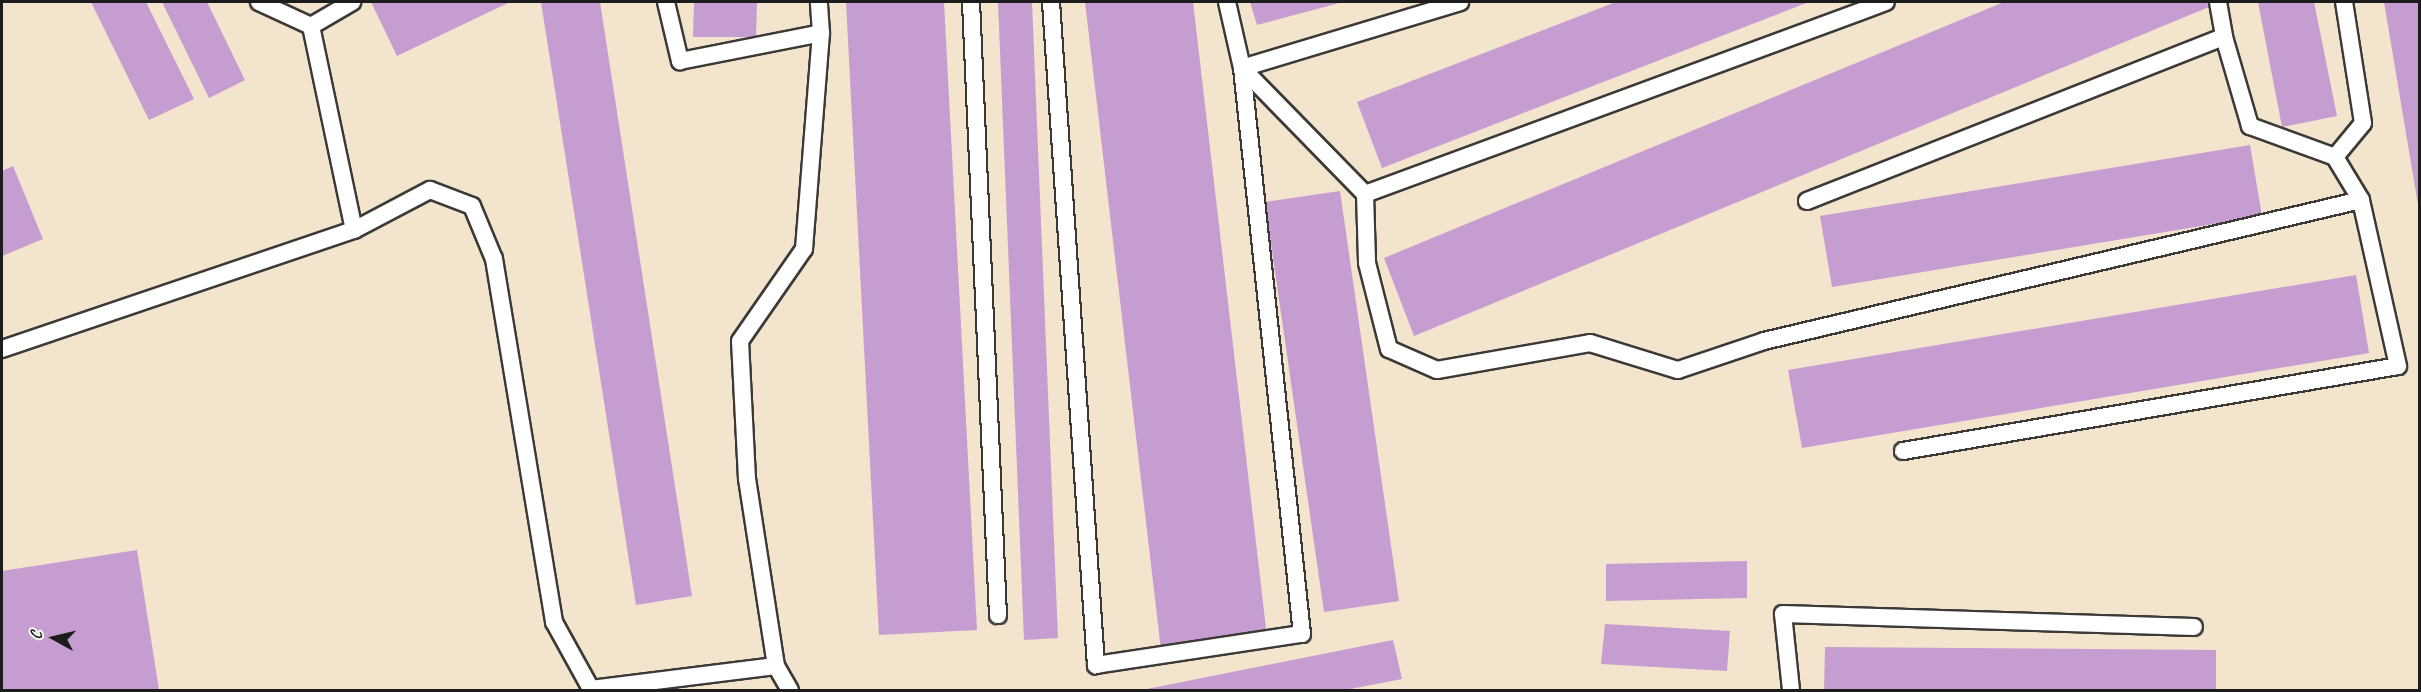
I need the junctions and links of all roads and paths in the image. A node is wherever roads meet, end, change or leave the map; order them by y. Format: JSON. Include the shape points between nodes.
{"nodes":[{"id":1,"x":259,"y":2,"type":"edge"},
{"id":2,"x":352,"y":2,"type":"edge"},
{"id":3,"x":666,"y":2,"type":"edge"},
{"id":4,"x":819,"y":2,"type":"edge"},
{"id":5,"x":971,"y":2,"type":"edge"},
{"id":6,"x":1051,"y":2,"type":"edge"},
{"id":7,"x":1227,"y":2,"type":"edge"},
{"id":8,"x":1460,"y":2,"type":"edge"},
{"id":9,"x":1886,"y":2,"type":"edge"},
{"id":10,"x":2218,"y":2,"type":"edge"},
{"id":11,"x":2344,"y":2,"type":"edge"},
{"id":12,"x":311,"y":26,"type":"junction"},
{"id":13,"x":821,"y":33,"type":"junction"},
{"id":14,"x":2224,"y":37,"type":"junction"},
{"id":15,"x":1242,"y":68,"type":"junction"},
{"id":16,"x":2335,"y":157,"type":"junction"},
{"id":17,"x":1365,"y":195,"type":"junction"},
{"id":18,"x":2361,"y":200,"type":"junction"},
{"id":19,"x":1807,"y":201,"type":"dead end"},
{"id":20,"x":354,"y":230,"type":"junction"},
{"id":21,"x":2,"y":349,"type":"edge"},
{"id":22,"x":1903,"y":451,"type":"dead end"},
{"id":23,"x":998,"y":615,"type":"dead end"},
{"id":24,"x":2194,"y":627,"type":"dead end"},
{"id":25,"x":776,"y":666,"type":"junction"},
{"id":26,"x":790,"y":690,"type":"edge"},
{"id":27,"x":1791,"y":690,"type":"edge"}],
"edges":[{"from":1,"to":12,"type":"lane"},
{"from":2,"to":12,"type":"lane"},
{"from":3,"to":13,"type":"lane","via":[[680,61]]},
{"from":4,"to":13,"type":"lane"},
{"from":5,"to":23,"type":"lane"},
{"from":6,"to":15,"type":"lane","via":[[1096,665],[1302,634]]},
{"from":7,"to":15,"type":"lane"},
{"from":8,"to":15,"type":"lane"},
{"from":9,"to":17,"type":"lane"},
{"from":10,"to":14,"type":"lane"},
{"from":11,"to":16,"type":"lane","via":[[2363,123]]},
{"from":12,"to":20,"type":"lane"},
{"from":13,"to":25,"type":"lane","via":[[804,249],[740,340],[747,479]]},
{"from":14,"to":16,"type":"lane","via":[[2250,126]]},
{"from":14,"to":19,"type":"lane"},
{"from":15,"to":17,"type":"lane"},
{"from":16,"to":18,"type":"lane"},
{"from":17,"to":18,"type":"lane","via":[[1367,263],[1389,349],[1437,370],[1590,343],[1678,370],[1764,341]]},
{"from":18,"to":22,"type":"lane","via":[[2398,366]]},
{"from":20,"to":21,"type":"lane"},
{"from":20,"to":25,"type":"lane","via":[[430,190],[472,206],[494,258],[554,622],[591,689]]},
{"from":24,"to":27,"type":"lane","via":[[1783,614]]},
{"from":25,"to":26,"type":"lane"}]}
